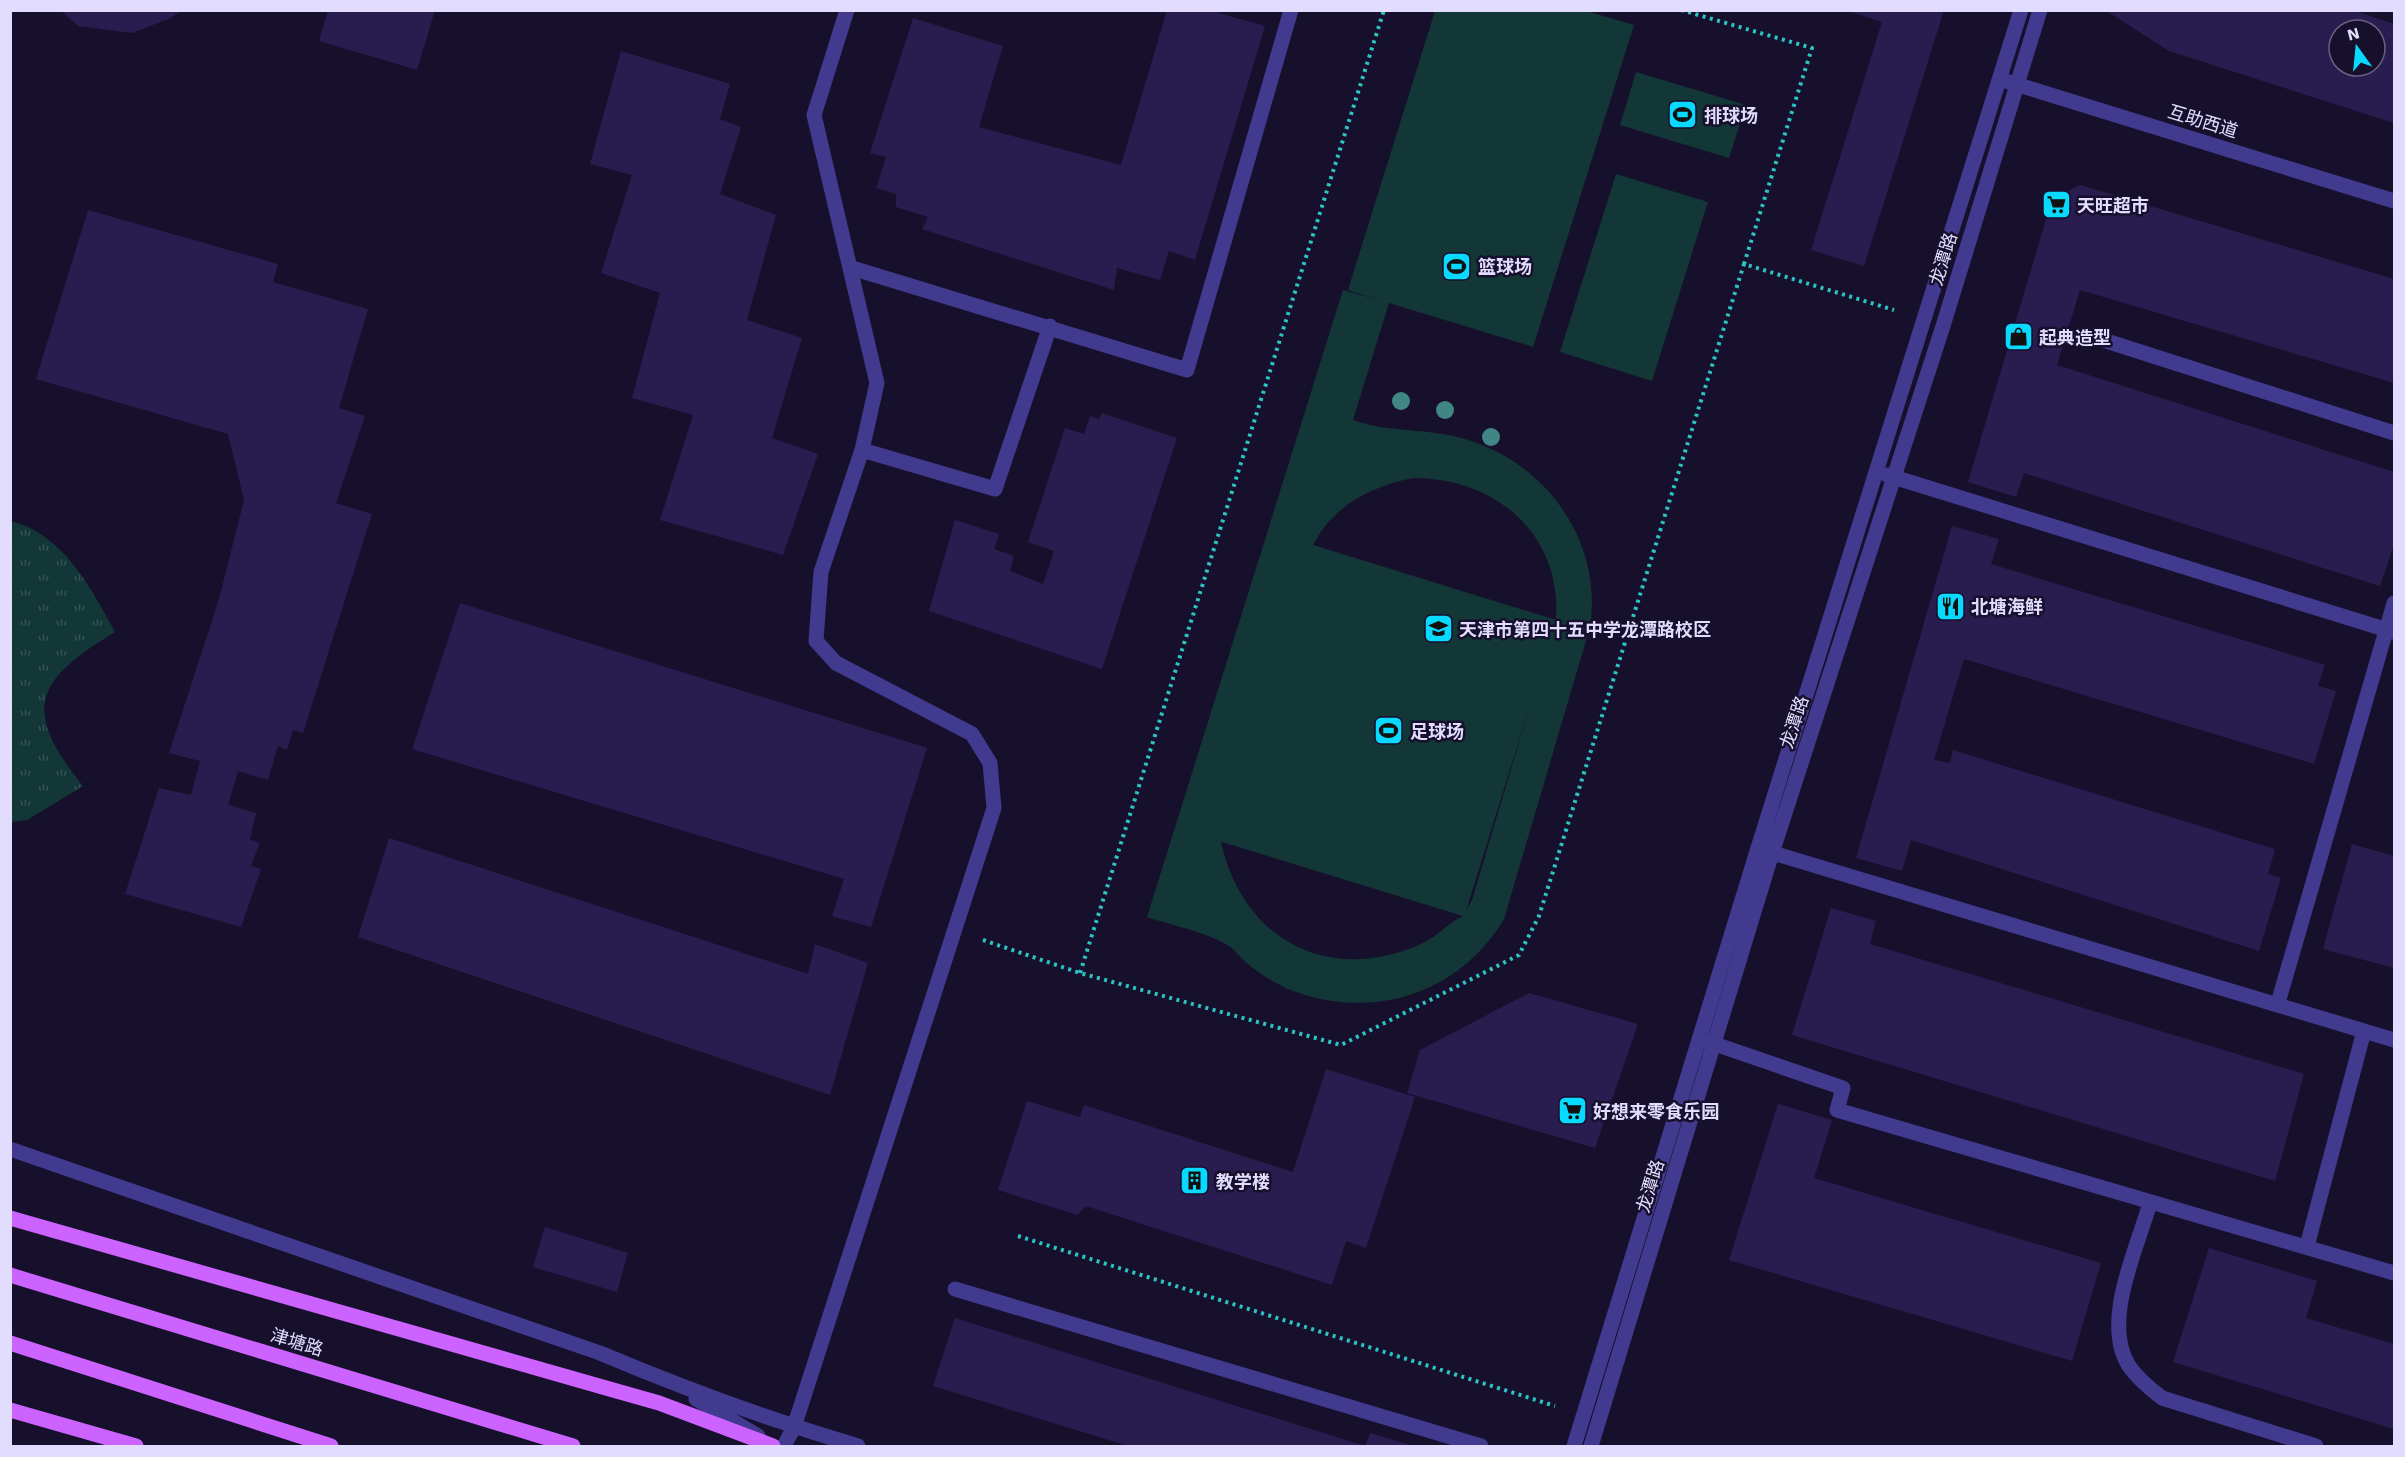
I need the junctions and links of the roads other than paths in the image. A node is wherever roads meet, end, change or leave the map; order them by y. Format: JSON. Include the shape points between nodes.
{"nodes":[{"id":1,"x":847,"y":10,"type":"edge"},
{"id":2,"x":1291,"y":10,"type":"edge"},
{"id":3,"x":2021,"y":10,"type":"edge"},
{"id":4,"x":2040,"y":10,"type":"edge"},
{"id":5,"x":2000,"y":79,"type":"junction"},
{"id":6,"x":2017,"y":85,"type":"junction"},
{"id":7,"x":2394,"y":201,"type":"edge"},
{"id":8,"x":852,"y":268,"type":"junction"},
{"id":9,"x":1050,"y":326,"type":"junction"},
{"id":10,"x":2100,"y":339,"type":"dead end"},
{"id":11,"x":2394,"y":433,"type":"edge"},
{"id":12,"x":862,"y":450,"type":"junction"},
{"id":13,"x":1875,"y":471,"type":"junction"},
{"id":14,"x":1894,"y":477,"type":"junction"},
{"id":15,"x":2394,"y":603,"type":"edge"},
{"id":16,"x":2390,"y":631,"type":"edge"},
{"id":17,"x":1765,"y":850,"type":"junction"},
{"id":18,"x":2278,"y":1004,"type":"junction"},
{"id":19,"x":2364,"y":1031,"type":"junction"},
{"id":20,"x":2394,"y":1040,"type":"edge"},
{"id":21,"x":1707,"y":1041,"type":"junction"},
{"id":22,"x":10,"y":1149,"type":"edge"},
{"id":23,"x":2150,"y":1203,"type":"junction"},
{"id":24,"x":10,"y":1218,"type":"edge"},
{"id":25,"x":2307,"y":1246,"type":"junction"},
{"id":26,"x":2394,"y":1273,"type":"edge"},
{"id":27,"x":10,"y":1275,"type":"edge"},
{"id":28,"x":955,"y":1289,"type":"dead end"},
{"id":29,"x":10,"y":1343,"type":"edge"},
{"id":30,"x":666,"y":1381,"type":"junction"},
{"id":31,"x":10,"y":1410,"type":"edge"},
{"id":32,"x":794,"y":1427,"type":"junction"},
{"id":33,"x":136,"y":1446,"type":"edge"},
{"id":34,"x":331,"y":1446,"type":"edge"},
{"id":35,"x":573,"y":1446,"type":"edge"},
{"id":36,"x":774,"y":1446,"type":"edge"},
{"id":37,"x":784,"y":1446,"type":"edge"},
{"id":38,"x":858,"y":1446,"type":"edge"},
{"id":39,"x":1481,"y":1446,"type":"edge"},
{"id":40,"x":1574,"y":1446,"type":"edge"},
{"id":41,"x":1592,"y":1446,"type":"edge"},
{"id":42,"x":2316,"y":1446,"type":"edge"}],
"edges":[{"from":1,"to":8,"type":"street","via":[[814,115]]},
{"from":2,"to":9,"type":"street","via":[[1186,370]]},
{"from":3,"to":5,"type":"street","name":"龙潭路"},
{"from":4,"to":6,"type":"street","name":"龙潭路"},
{"from":5,"to":6,"type":"street","name":"互助西道"},
{"from":5,"to":13,"type":"street","name":"龙潭路"},
{"from":6,"to":7,"type":"street","name":"互助西道"},
{"from":6,"to":14,"type":"street","name":"龙潭路"},
{"from":8,"to":9,"type":"street"},
{"from":8,"to":12,"type":"street","via":[[877,383]]},
{"from":9,"to":12,"type":"street","via":[[996,489]]},
{"from":10,"to":11,"type":"street"},
{"from":12,"to":32,"type":"street","via":[[820,572],[816,641],[836,663],[972,734],[990,763],[994,808]]},
{"from":13,"to":14,"type":"street"},
{"from":13,"to":17,"type":"street","name":"龙潭路"},
{"from":14,"to":16,"type":"street"},
{"from":14,"to":17,"type":"street","name":"龙潭路"},
{"from":15,"to":16,"type":"street"},
{"from":16,"to":18,"type":"street"},
{"from":17,"to":18,"type":"street"},
{"from":17,"to":21,"type":"street","name":"龙潭路"},
{"from":18,"to":19,"type":"street"},
{"from":19,"to":20,"type":"street"},
{"from":19,"to":25,"type":"street"},
{"from":21,"to":23,"type":"street","via":[[1844,1088],[1836,1110]]},
{"from":21,"to":40,"type":"street","name":"龙潭路"},
{"from":21,"to":41,"type":"street","name":"龙潭路"},
{"from":22,"to":30,"type":"street","via":[[600,1353]]},
{"from":23,"to":25,"type":"street"},
{"from":23,"to":42,"type":"street","via":[[2118,1313],[2119,1339],[2128,1364],[2141,1382],[2162,1398]]},
{"from":24,"to":36,"type":"main road","via":[[659,1403]]},
{"from":25,"to":26,"type":"street"},
{"from":27,"to":35,"type":"main road","name":"津塘路"},
{"from":28,"to":39,"type":"street"},
{"from":29,"to":34,"type":"main road"},
{"from":30,"to":32,"type":"street"},
{"from":30,"to":36,"type":"street"},
{"from":31,"to":33,"type":"main road"},
{"from":32,"to":37,"type":"street"},
{"from":32,"to":38,"type":"street"}]}
